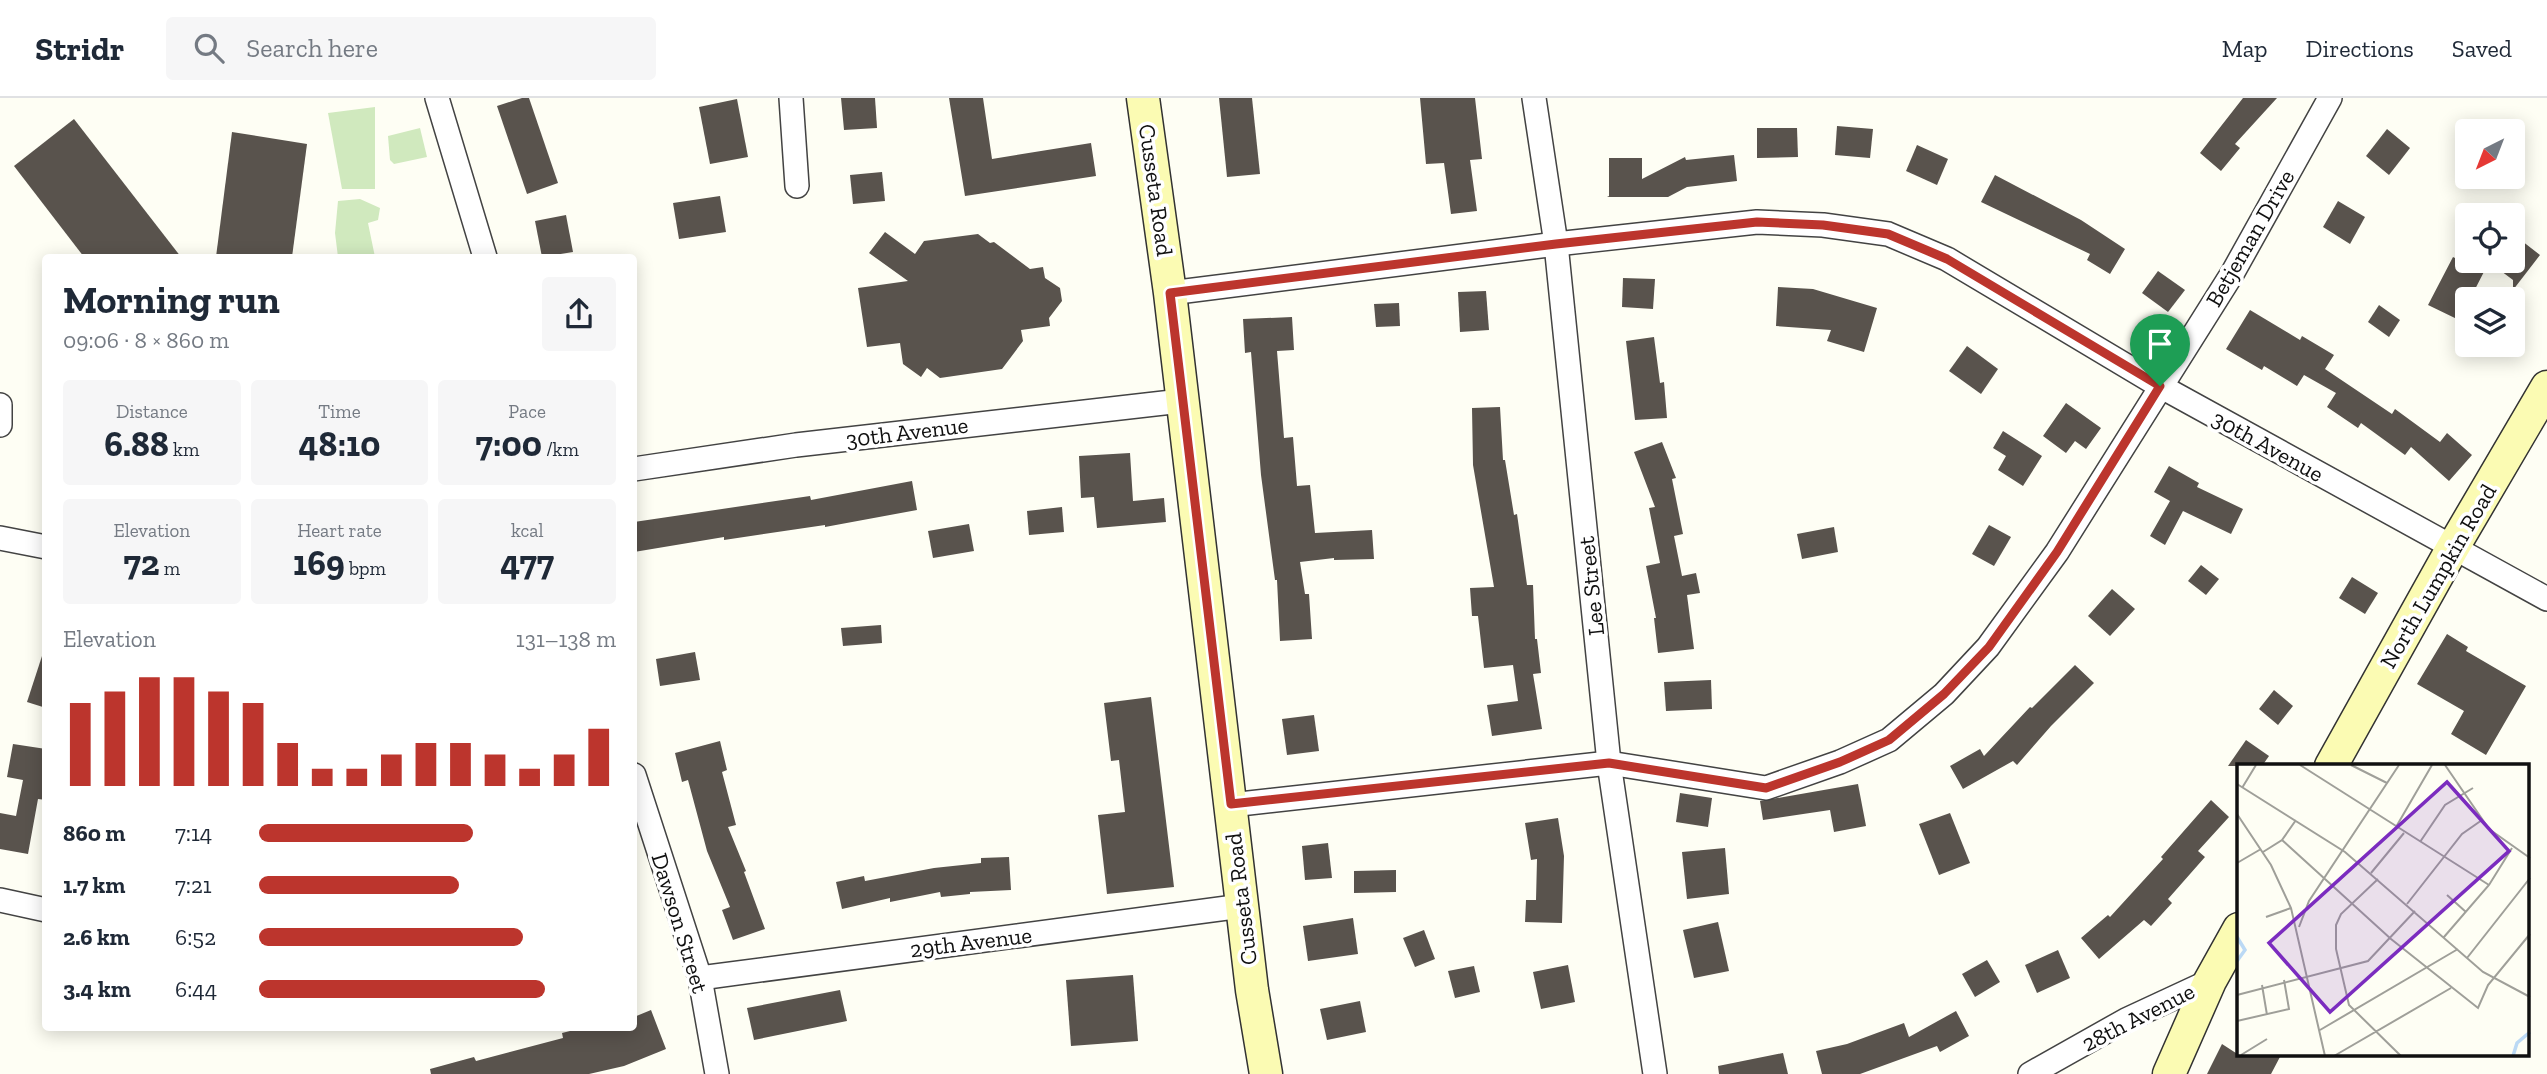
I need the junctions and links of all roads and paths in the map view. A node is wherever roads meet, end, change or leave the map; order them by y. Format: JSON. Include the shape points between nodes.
{"nodes":[{"id":1,"x":437,"y":98,"type":"edge"},
{"id":2,"x":791,"y":98,"type":"edge"},
{"id":3,"x":1143,"y":98,"type":"edge"},
{"id":4,"x":1534,"y":98,"type":"edge"},
{"id":5,"x":2330,"y":98,"type":"edge"},
{"id":6,"x":797,"y":186,"type":"dead end"},
{"id":7,"x":1556,"y":244,"type":"junction"},
{"id":8,"x":484,"y":254,"type":"edge"},
{"id":9,"x":1170,"y":293,"type":"junction"},
{"id":10,"x":2160,"y":386,"type":"junction"},
{"id":11,"x":2547,"y":387,"type":"edge"},
{"id":12,"x":1181,"y":401,"type":"junction"},
{"id":13,"x":0,"y":405,"type":"edge"},
{"id":14,"x":0,"y":425,"type":"edge"},
{"id":15,"x":637,"y":469,"type":"edge"},
{"id":16,"x":0,"y":538,"type":"edge"},
{"id":17,"x":42,"y":546,"type":"edge"},
{"id":18,"x":2452,"y":549,"type":"junction"},
{"id":19,"x":2547,"y":599,"type":"edge"},
{"id":20,"x":1609,"y":763,"type":"junction"},
{"id":21,"x":2331,"y":764,"type":"edge"},
{"id":22,"x":637,"y":792,"type":"edge"},
{"id":23,"x":1231,"y":804,"type":"junction"},
{"id":24,"x":0,"y":900,"type":"edge"},
{"id":25,"x":1242,"y":906,"type":"junction"},
{"id":26,"x":42,"y":909,"type":"edge"},
{"id":27,"x":2237,"y":933,"type":"edge"},
{"id":28,"x":700,"y":978,"type":"junction"},
{"id":29,"x":2210,"y":981,"type":"junction"},
{"id":30,"x":717,"y":1074,"type":"edge"},
{"id":31,"x":1266,"y":1074,"type":"edge"},
{"id":32,"x":1655,"y":1074,"type":"edge"},
{"id":33,"x":2030,"y":1074,"type":"edge"},
{"id":34,"x":2169,"y":1074,"type":"edge"}],
"edges":[{"from":1,"to":8,"type":"street"},
{"from":2,"to":6,"type":"street"},
{"from":3,"to":9,"type":"street","name":"Cusseta Road"},
{"from":4,"to":7,"type":"street","name":"Lee Street"},
{"from":5,"to":10,"type":"street","name":"Betjeman Drive","via":[[2232,274]]},
{"from":7,"to":9,"type":"street","name":"30th Avenue"},
{"from":7,"to":10,"type":"street","name":"30th Avenue","via":[[1757,222],[1888,234],[1947,259]]},
{"from":7,"to":20,"type":"street","name":"Lee Street"},
{"from":9,"to":12,"type":"street","name":"Cusseta Road"},
{"from":10,"to":18,"type":"street","name":"30th Avenue"},
{"from":10,"to":20,"type":"street","name":"Betjeman Drive","via":[[2057,552],[1989,647],[1944,694],[1889,740],[1766,788]]},
{"from":11,"to":18,"type":"street","name":"North Lumpkin Road"},
{"from":12,"to":15,"type":"street","name":"30th Avenue","via":[[796,445]]},
{"from":12,"to":23,"type":"street","name":"Cusseta Road"},
{"from":13,"to":14,"type":"street"},
{"from":16,"to":17,"type":"street"},
{"from":18,"to":19,"type":"street","name":"30th Avenue"},
{"from":18,"to":21,"type":"street","name":"North Lumpkin Road"},
{"from":20,"to":23,"type":"street","name":"Betjeman Drive"},
{"from":20,"to":32,"type":"street","name":"Lee Street"},
{"from":22,"to":28,"type":"street","name":"Dawson Street"},
{"from":23,"to":25,"type":"street","name":"Cusseta Road"},
{"from":24,"to":26,"type":"street"},
{"from":25,"to":28,"type":"street","name":"29th Avenue"},
{"from":25,"to":31,"type":"street","name":"Cusseta Road"},
{"from":27,"to":29,"type":"street"},
{"from":28,"to":30,"type":"street","name":"Dawson Street"},
{"from":29,"to":33,"type":"street","name":"28th Avenue","via":[[2126,1020]]},
{"from":29,"to":34,"type":"street"}]}
